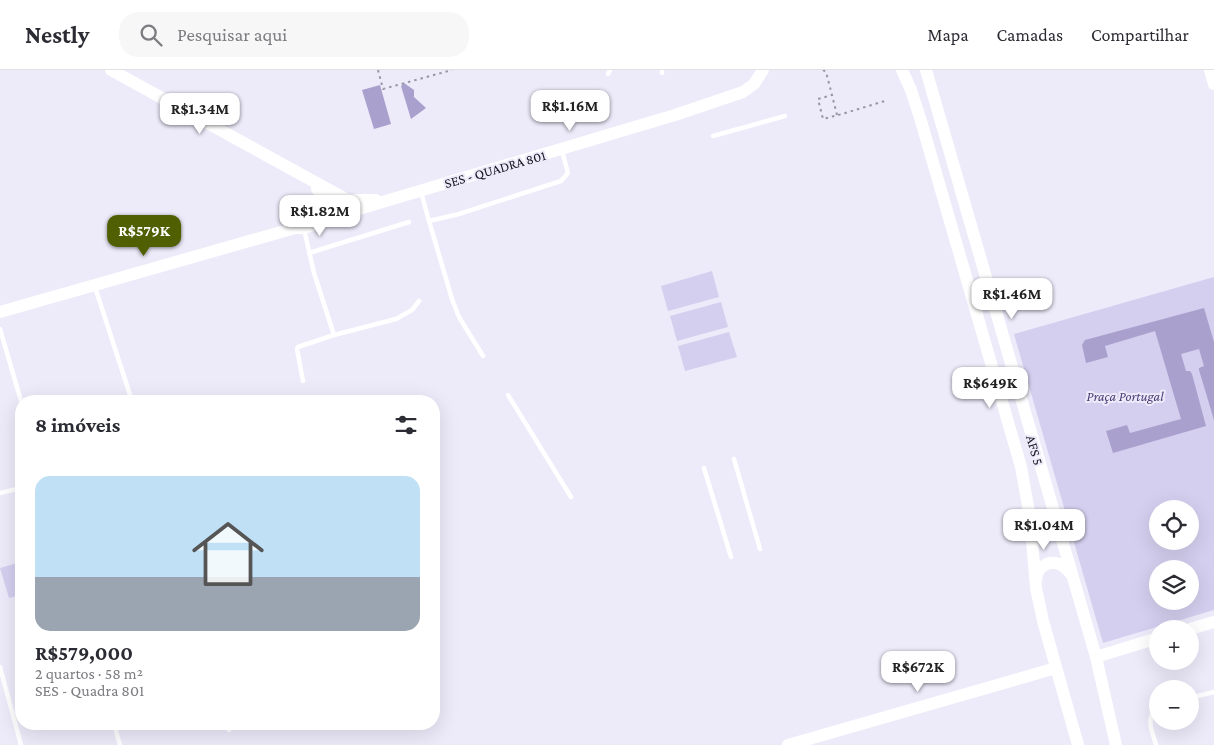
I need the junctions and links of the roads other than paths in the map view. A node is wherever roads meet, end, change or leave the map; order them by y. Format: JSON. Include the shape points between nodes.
{"nodes":[{"id":1,"x":111,"y":70,"type":"edge"},
{"id":2,"x":763,"y":70,"type":"edge"},
{"id":3,"x":902,"y":70,"type":"edge"},
{"id":4,"x":926,"y":70,"type":"edge"},
{"id":5,"x":1210,"y":70,"type":"edge"},
{"id":6,"x":1214,"y":84,"type":"edge"},
{"id":7,"x":785,"y":116,"type":"dead end"},
{"id":8,"x":713,"y":136,"type":"dead end"},
{"id":9,"x":562,"y":149,"type":"junction"},
{"id":10,"x":420,"y":191,"type":"junction"},
{"id":11,"x":341,"y":206,"type":"junction"},
{"id":12,"x":429,"y":221,"type":"junction"},
{"id":13,"x":409,"y":222,"type":"dead end"},
{"id":14,"x":300,"y":226,"type":"junction"},
{"id":15,"x":309,"y":253,"type":"junction"},
{"id":16,"x":94,"y":285,"type":"junction"},
{"id":17,"x":419,"y":301,"type":"dead end"},
{"id":18,"x":0,"y":312,"type":"edge"},
{"id":19,"x":0,"y":329,"type":"edge"},
{"id":20,"x":334,"y":335,"type":"junction"},
{"id":21,"x":483,"y":356,"type":"dead end"},
{"id":22,"x":303,"y":381,"type":"dead end"},
{"id":23,"x":20,"y":395,"type":"edge"},
{"id":24,"x":130,"y":395,"type":"edge"},
{"id":25,"x":508,"y":395,"type":"dead end"},
{"id":26,"x":734,"y":459,"type":"dead end"},
{"id":27,"x":704,"y":468,"type":"dead end"},
{"id":28,"x":15,"y":489,"type":"edge"},
{"id":29,"x":0,"y":493,"type":"edge"},
{"id":30,"x":571,"y":497,"type":"dead end"},
{"id":31,"x":760,"y":549,"type":"dead end"},
{"id":32,"x":731,"y":556,"type":"dead end"},
{"id":33,"x":1074,"y":576,"type":"junction"},
{"id":34,"x":1036,"y":588,"type":"junction"},
{"id":35,"x":1214,"y":622,"type":"edge"},
{"id":36,"x":1199,"y":626,"type":"edge"},
{"id":37,"x":1149,"y":641,"type":"edge"},
{"id":38,"x":1096,"y":657,"type":"junction"},
{"id":39,"x":0,"y":667,"type":"edge"},
{"id":40,"x":1056,"y":668,"type":"junction"},
{"id":41,"x":1214,"y":692,"type":"edge"},
{"id":42,"x":1199,"y":696,"type":"edge"},
{"id":43,"x":15,"y":723,"type":"edge"},
{"id":44,"x":17,"y":730,"type":"edge"},
{"id":45,"x":116,"y":730,"type":"edge"},
{"id":46,"x":1152,"y":730,"type":"edge"},
{"id":47,"x":815,"y":741,"type":"edge"},
{"id":48,"x":21,"y":745,"type":"edge"},
{"id":49,"x":120,"y":745,"type":"edge"},
{"id":50,"x":788,"y":745,"type":"edge"},
{"id":51,"x":1078,"y":745,"type":"edge"},
{"id":52,"x":1116,"y":745,"type":"edge"},
{"id":53,"x":1156,"y":745,"type":"edge"}],
"edges":[{"from":1,"to":11,"type":"main road","via":[[302,176]]},
{"from":2,"to":9,"type":"main road","name":"SES - QUADRA 801","via":[[754,84],[743,92]]},
{"from":3,"to":34,"type":"main road","name":"AFS 5","via":[[921,121],[1021,467],[1030,517]]},
{"from":4,"to":33,"type":"main road","name":"AFS 5"},
{"from":5,"to":6,"type":"main road"},
{"from":7,"to":8,"type":"lane"},
{"from":9,"to":10,"type":"main road","name":"SES - QUADRA 801"},
{"from":9,"to":12,"type":"lane","via":[[568,173],[561,181]]},
{"from":10,"to":11,"type":"main road","name":"SES - QUADRA 801","via":[[388,200]]},
{"from":10,"to":12,"type":"lane"},
{"from":11,"to":14,"type":"main road","name":"SES - QUADRA 801"},
{"from":12,"to":21,"type":"lane","via":[[452,299]]},
{"from":13,"to":15,"type":"lane"},
{"from":14,"to":15,"type":"lane"},
{"from":14,"to":16,"type":"main road","name":"SES - QUADRA 801"},
{"from":15,"to":20,"type":"lane"},
{"from":16,"to":18,"type":"main road","name":"SES - QUADRA 801"},
{"from":16,"to":24,"type":"lane"},
{"from":17,"to":20,"type":"lane","via":[[412,310],[396,319]]},
{"from":19,"to":23,"type":"lane"},
{"from":20,"to":22,"type":"lane","via":[[297,349]]},
{"from":25,"to":30,"type":"lane"},
{"from":26,"to":31,"type":"lane"},
{"from":27,"to":32,"type":"lane"},
{"from":28,"to":29,"type":"lane"},
{"from":33,"to":34,"type":"main road","via":[[1062,565],[1048,564],[1036,574]]},
{"from":33,"to":38,"type":"main road","name":"AFS 5"},
{"from":34,"to":40,"type":"main road","name":"AFS 5"},
{"from":35,"to":36,"type":"main road"},
{"from":37,"to":38,"type":"main road"},
{"from":38,"to":52,"type":"main road","name":"AFS 5"},
{"from":39,"to":43,"type":"lane"},
{"from":40,"to":47,"type":"main road"},
{"from":40,"to":51,"type":"main road","name":"AFS 5"},
{"from":41,"to":42,"type":"lane"},
{"from":44,"to":48,"type":"lane"},
{"from":45,"to":49,"type":"lane"},
{"from":46,"to":53,"type":"lane"},
{"from":47,"to":50,"type":"main road"}]}
